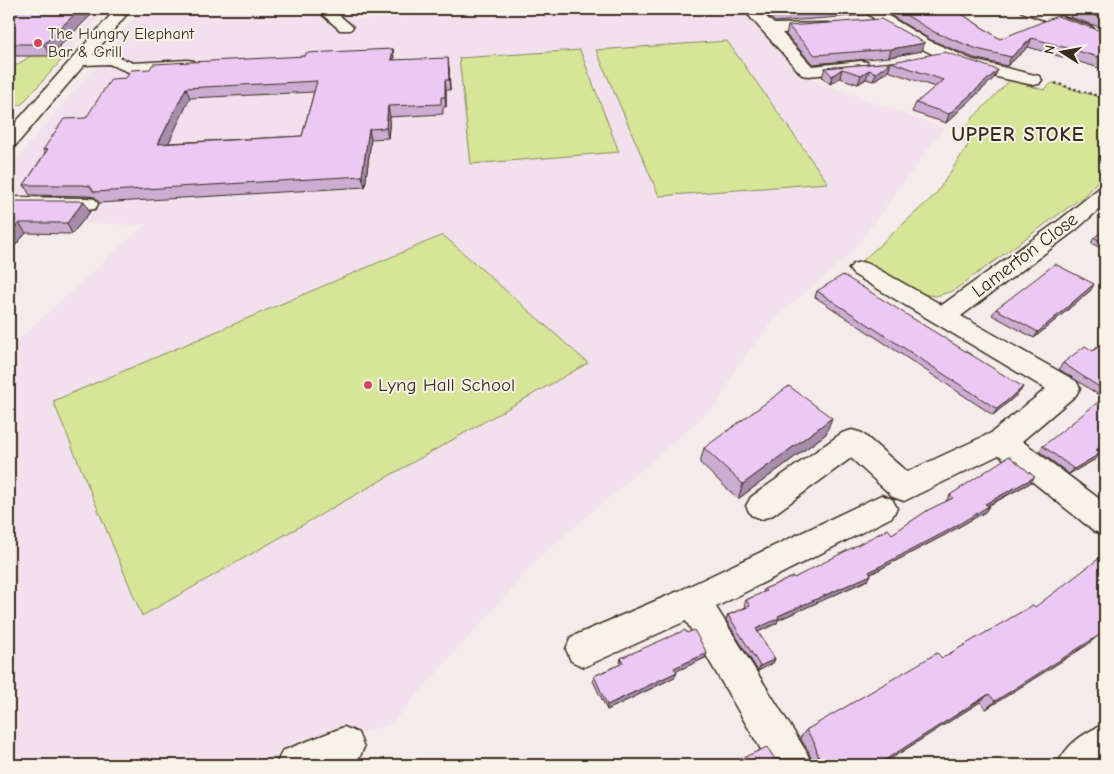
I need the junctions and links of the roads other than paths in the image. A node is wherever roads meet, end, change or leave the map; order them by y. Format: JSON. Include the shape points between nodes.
{"nodes":[{"id":1,"x":124,"y":9,"type":"edge"},
{"id":2,"x":323,"y":9,"type":"edge"},
{"id":3,"x":750,"y":9,"type":"edge"},
{"id":4,"x":1027,"y":9,"type":"edge"},
{"id":5,"x":865,"y":16,"type":"edge"},
{"id":6,"x":843,"y":24,"type":"edge"},
{"id":7,"x":346,"y":27,"type":"dead end"},
{"id":8,"x":770,"y":29,"type":"junction"},
{"id":9,"x":1099,"y":34,"type":"edge"},
{"id":10,"x":944,"y":54,"type":"junction"},
{"id":11,"x":917,"y":59,"type":"edge"},
{"id":12,"x":79,"y":60,"type":"junction"},
{"id":13,"x":208,"y":65,"type":"edge"},
{"id":14,"x":874,"y":65,"type":"edge"},
{"id":15,"x":1033,"y":80,"type":"road end"},
{"id":16,"x":16,"y":125,"type":"edge"},
{"id":17,"x":9,"y":141,"type":"edge"},
{"id":18,"x":1105,"y":193,"type":"edge"},
{"id":19,"x":9,"y":203,"type":"edge"},
{"id":20,"x":87,"y":204,"type":"dead end"},
{"id":21,"x":861,"y":269,"type":"dead end"},
{"id":22,"x":944,"y":316,"type":"junction"},
{"id":23,"x":1001,"y":441,"type":"junction"},
{"id":24,"x":762,"y":506,"type":"dead end"},
{"id":25,"x":880,"y":508,"type":"dead end"},
{"id":26,"x":1105,"y":521,"type":"edge"},
{"id":27,"x":693,"y":600,"type":"junction"},
{"id":28,"x":584,"y":649,"type":"dead end"},
{"id":29,"x":1105,"y":744,"type":"edge"},
{"id":30,"x":344,"y":747,"type":"dead end"},
{"id":31,"x":296,"y":765,"type":"edge"},
{"id":32,"x":792,"y":765,"type":"edge"},
{"id":33,"x":1078,"y":765,"type":"edge"}],
"edges":[{"from":1,"to":12,"type":"street"},
{"from":2,"to":7,"type":"street"},
{"from":3,"to":8,"type":"street"},
{"from":4,"to":9,"type":"street"},
{"from":5,"to":10,"type":"street","via":[[882,20],[905,36]]},
{"from":6,"to":8,"type":"street"},
{"from":8,"to":14,"type":"street","via":[[808,71]]},
{"from":10,"to":11,"type":"street"},
{"from":10,"to":15,"type":"street"},
{"from":12,"to":13,"type":"street","via":[[112,59],[131,68]]},
{"from":12,"to":16,"type":"street"},
{"from":16,"to":17,"type":"street"},
{"from":18,"to":22,"type":"street","name":"Lamerton Close","via":[[1069,224]]},
{"from":19,"to":20,"type":"street"},
{"from":21,"to":22,"type":"street"},
{"from":22,"to":23,"type":"street","via":[[1066,388]]},
{"from":23,"to":24,"type":"street","via":[[904,488],[852,441]]},
{"from":23,"to":26,"type":"street"},
{"from":25,"to":27,"type":"street"},
{"from":27,"to":28,"type":"street"},
{"from":27,"to":32,"type":"street"},
{"from":29,"to":33,"type":"street"},
{"from":30,"to":31,"type":"street"}]}
